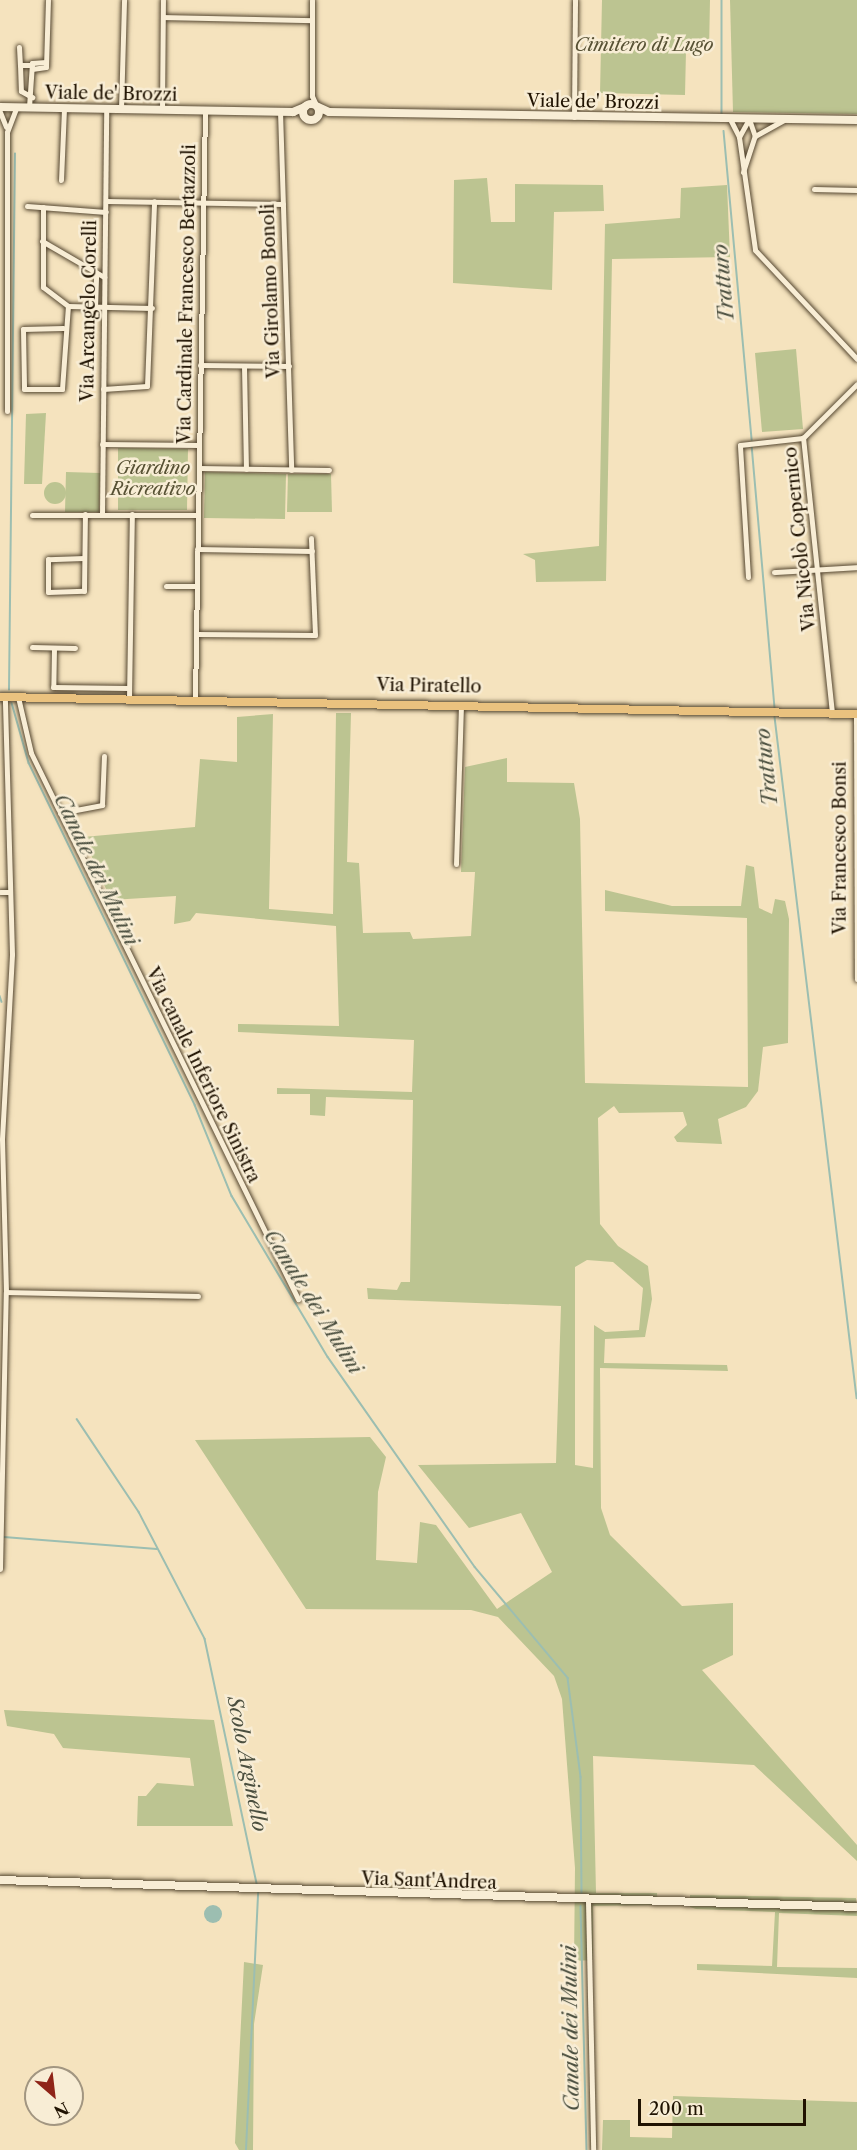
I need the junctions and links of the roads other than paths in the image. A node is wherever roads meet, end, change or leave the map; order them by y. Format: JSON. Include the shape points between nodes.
{"nodes":[{"id":1,"x":48,"y":0,"type":"edge"},
{"id":2,"x":124,"y":0,"type":"edge"},
{"id":3,"x":163,"y":0,"type":"edge"},
{"id":4,"x":312,"y":0,"type":"edge"},
{"id":5,"x":575,"y":0,"type":"edge"},
{"id":6,"x":163,"y":17,"type":"junction"},
{"id":7,"x":312,"y":20,"type":"junction"},
{"id":8,"x":19,"y":47,"type":"dead end"},
{"id":9,"x":20,"y":65,"type":"junction"},
{"id":10,"x":32,"y":67,"type":"junction"},
{"id":11,"x":312,"y":96,"type":"junction"},
{"id":12,"x":32,"y":97,"type":"junction"},
{"id":13,"x":0,"y":106,"type":"edge"},
{"id":14,"x":306,"y":106,"type":"junction"},
{"id":15,"x":317,"y":106,"type":"junction"},
{"id":16,"x":18,"y":107,"type":"junction"},
{"id":17,"x":29,"y":107,"type":"junction"},
{"id":18,"x":64,"y":108,"type":"junction"},
{"id":19,"x":106,"y":109,"type":"junction"},
{"id":20,"x":121,"y":109,"type":"junction"},
{"id":21,"x":162,"y":110,"type":"junction"},
{"id":22,"x":204,"y":110,"type":"junction"},
{"id":23,"x":280,"y":111,"type":"junction"},
{"id":24,"x":294,"y":111,"type":"junction"},
{"id":25,"x":0,"y":112,"type":"edge"},
{"id":26,"x":329,"y":112,"type":"junction"},
{"id":27,"x":306,"y":117,"type":"junction"},
{"id":28,"x":317,"y":117,"type":"junction"},
{"id":29,"x":574,"y":117,"type":"junction"},
{"id":30,"x":788,"y":118,"type":"junction"},
{"id":31,"x":730,"y":119,"type":"junction"},
{"id":32,"x":749,"y":119,"type":"junction"},
{"id":33,"x":857,"y":120,"type":"edge"},
{"id":34,"x":7,"y":132,"type":"junction"},
{"id":35,"x":755,"y":136,"type":"junction"},
{"id":36,"x":739,"y":137,"type":"junction"},
{"id":37,"x":742,"y":177,"type":"junction"},
{"id":38,"x":61,"y":180,"type":"dead end"},
{"id":39,"x":814,"y":189,"type":"dead end"},
{"id":40,"x":857,"y":190,"type":"edge"},
{"id":41,"x":106,"y":201,"type":"junction"},
{"id":42,"x":154,"y":201,"type":"junction"},
{"id":43,"x":202,"y":203,"type":"junction"},
{"id":44,"x":283,"y":204,"type":"junction"},
{"id":45,"x":3,"y":206,"type":"edge"},
{"id":46,"x":27,"y":206,"type":"dead end"},
{"id":47,"x":43,"y":207,"type":"junction"},
{"id":48,"x":106,"y":212,"type":"junction"},
{"id":49,"x":42,"y":241,"type":"junction"},
{"id":50,"x":96,"y":273,"type":"junction"},
{"id":51,"x":104,"y":277,"type":"junction"},
{"id":52,"x":3,"y":279,"type":"edge"},
{"id":53,"x":68,"y":306,"type":"junction"},
{"id":54,"x":95,"y":307,"type":"junction"},
{"id":55,"x":104,"y":308,"type":"junction"},
{"id":56,"x":152,"y":308,"type":"junction"},
{"id":57,"x":63,"y":328,"type":"junction"},
{"id":58,"x":857,"y":359,"type":"edge"},
{"id":59,"x":200,"y":365,"type":"junction"},
{"id":60,"x":244,"y":366,"type":"junction"},
{"id":61,"x":289,"y":366,"type":"junction"},
{"id":62,"x":857,"y":384,"type":"edge"},
{"id":63,"x":103,"y":389,"type":"junction"},
{"id":64,"x":7,"y":411,"type":"dead end"},
{"id":65,"x":803,"y":438,"type":"junction"},
{"id":66,"x":102,"y":444,"type":"junction"},
{"id":67,"x":199,"y":445,"type":"junction"},
{"id":68,"x":199,"y":468,"type":"junction"},
{"id":69,"x":246,"y":469,"type":"junction"},
{"id":70,"x":291,"y":470,"type":"junction"},
{"id":71,"x":329,"y":470,"type":"dead end"},
{"id":72,"x":85,"y":514,"type":"junction"},
{"id":73,"x":102,"y":514,"type":"junction"},
{"id":74,"x":132,"y":514,"type":"junction"},
{"id":75,"x":32,"y":515,"type":"dead end"},
{"id":76,"x":198,"y":515,"type":"junction"},
{"id":77,"x":311,"y":538,"type":"dead end"},
{"id":78,"x":197,"y":549,"type":"junction"},
{"id":79,"x":312,"y":551,"type":"junction"},
{"id":80,"x":84,"y":558,"type":"junction"},
{"id":81,"x":857,"y":567,"type":"edge"},
{"id":82,"x":821,"y":570,"type":"junction"},
{"id":83,"x":774,"y":572,"type":"dead end"},
{"id":84,"x":748,"y":577,"type":"dead end"},
{"id":85,"x":166,"y":586,"type":"dead end"},
{"id":86,"x":197,"y":586,"type":"junction"},
{"id":87,"x":196,"y":634,"type":"junction"},
{"id":88,"x":32,"y":647,"type":"dead end"},
{"id":89,"x":54,"y":648,"type":"junction"},
{"id":90,"x":75,"y":648,"type":"dead end"},
{"id":91,"x":129,"y":688,"type":"junction"},
{"id":92,"x":2,"y":697,"type":"edge"},
{"id":93,"x":18,"y":697,"type":"junction"},
{"id":94,"x":129,"y":698,"type":"junction"},
{"id":95,"x":195,"y":699,"type":"junction"},
{"id":96,"x":462,"y":703,"type":"junction"},
{"id":97,"x":832,"y":713,"type":"junction"},
{"id":98,"x":856,"y":714,"type":"edge"},
{"id":99,"x":104,"y":756,"type":"dead end"},
{"id":100,"x":60,"y":813,"type":"junction"},
{"id":101,"x":456,"y":864,"type":"dead end"},
{"id":102,"x":0,"y":892,"type":"edge"},
{"id":103,"x":10,"y":892,"type":"junction"},
{"id":104,"x":857,"y":979,"type":"edge"},
{"id":105,"x":6,"y":1292,"type":"junction"},
{"id":106,"x":198,"y":1296,"type":"dead end"},
{"id":107,"x":298,"y":1299,"type":"dead end"},
{"id":108,"x":3,"y":1303,"type":"edge"},
{"id":109,"x":0,"y":1569,"type":"edge"},
{"id":110,"x":0,"y":1880,"type":"edge"},
{"id":111,"x":588,"y":1901,"type":"junction"},
{"id":112,"x":857,"y":1907,"type":"edge"},
{"id":113,"x":593,"y":2150,"type":"edge"}],
"edges":[{"from":1,"to":10,"type":"street","via":[[46,62]]},
{"from":2,"to":20,"type":"street"},
{"from":3,"to":6,"type":"street"},
{"from":4,"to":7,"type":"street"},
{"from":5,"to":29,"type":"street"},
{"from":6,"to":7,"type":"street"},
{"from":6,"to":21,"type":"street"},
{"from":7,"to":11,"type":"street"},
{"from":8,"to":9,"type":"street"},
{"from":9,"to":10,"type":"street"},
{"from":9,"to":12,"type":"street","via":[[21,91]]},
{"from":10,"to":12,"type":"street"},
{"from":11,"to":14,"type":"street"},
{"from":11,"to":15,"type":"street"},
{"from":12,"to":17,"type":"street"},
{"from":13,"to":16,"type":"street","name":"Viale de' Brozzi"},
{"from":14,"to":15,"type":"street","name":"Viale de' Brozzi"},
{"from":14,"to":24,"type":"street","name":"Viale de' Brozzi"},
{"from":14,"to":27,"type":"street"},
{"from":15,"to":26,"type":"street","name":"Viale de' Brozzi"},
{"from":15,"to":28,"type":"street"},
{"from":16,"to":17,"type":"street","name":"Viale de' Brozzi"},
{"from":16,"to":34,"type":"street"},
{"from":17,"to":18,"type":"street","name":"Viale de' Brozzi"},
{"from":18,"to":19,"type":"street","name":"Viale de' Brozzi"},
{"from":18,"to":38,"type":"street"},
{"from":19,"to":20,"type":"street","name":"Viale de' Brozzi"},
{"from":19,"to":41,"type":"street","name":"Via Arcangelo Corelli"},
{"from":20,"to":21,"type":"street","name":"Viale de' Brozzi"},
{"from":21,"to":22,"type":"street","name":"Viale de' Brozzi"},
{"from":22,"to":23,"type":"street","name":"Viale de' Brozzi"},
{"from":22,"to":43,"type":"street","name":"Via Cardinale Francesco Bertazzoli"},
{"from":23,"to":24,"type":"street","name":"Viale de' Brozzi"},
{"from":23,"to":44,"type":"street","name":"Via Girolamo Bonoli"},
{"from":24,"to":27,"type":"street","name":"Viale de' Brozzi"},
{"from":25,"to":34,"type":"street"},
{"from":26,"to":28,"type":"street","name":"Viale de' Brozzi"},
{"from":26,"to":29,"type":"street","name":"Viale de' Brozzi"},
{"from":27,"to":28,"type":"street","name":"Viale de' Brozzi"},
{"from":29,"to":31,"type":"street","name":"Viale de' Brozzi"},
{"from":30,"to":32,"type":"street","name":"Viale de' Brozzi"},
{"from":30,"to":33,"type":"street","name":"Viale de' Brozzi"},
{"from":30,"to":35,"type":"street"},
{"from":31,"to":32,"type":"street","name":"Viale de' Brozzi"},
{"from":31,"to":36,"type":"street"},
{"from":32,"to":35,"type":"street"},
{"from":32,"to":36,"type":"street"},
{"from":34,"to":45,"type":"street"},
{"from":35,"to":37,"type":"street"},
{"from":36,"to":37,"type":"street"},
{"from":37,"to":58,"type":"street","via":[[749,235],[762,262]]},
{"from":39,"to":40,"type":"street"},
{"from":41,"to":42,"type":"street"},
{"from":41,"to":48,"type":"street","name":"Via Arcangelo Corelli"},
{"from":42,"to":43,"type":"street"},
{"from":42,"to":56,"type":"street"},
{"from":43,"to":44,"type":"street"},
{"from":43,"to":59,"type":"street","name":"Via Cardinale Francesco Bertazzoli"},
{"from":44,"to":61,"type":"street","name":"Via Girolamo Bonoli"},
{"from":45,"to":52,"type":"street"},
{"from":46,"to":47,"type":"street"},
{"from":47,"to":48,"type":"street"},
{"from":47,"to":49,"type":"street"},
{"from":48,"to":51,"type":"street","name":"Via Arcangelo Corelli"},
{"from":49,"to":50,"type":"street"},
{"from":49,"to":53,"type":"street","via":[[42,285]]},
{"from":50,"to":51,"type":"street"},
{"from":50,"to":54,"type":"street","name":"Via Arcangelo Corelli"},
{"from":51,"to":55,"type":"street","name":"Via Arcangelo Corelli"},
{"from":52,"to":64,"type":"street"},
{"from":53,"to":54,"type":"street"},
{"from":53,"to":57,"type":"street"},
{"from":54,"to":55,"type":"street"},
{"from":55,"to":56,"type":"street"},
{"from":55,"to":63,"type":"street","name":"Via Arcangelo Corelli"},
{"from":56,"to":63,"type":"street","via":[[146,389]]},
{"from":57,"to":57,"type":"street","via":[[62,389],[24,389],[23,329]]},
{"from":59,"to":60,"type":"street"},
{"from":59,"to":67,"type":"street","name":"Via Cardinale Francesco Bertazzoli"},
{"from":60,"to":61,"type":"street"},
{"from":60,"to":69,"type":"street"},
{"from":61,"to":70,"type":"street","name":"Via Girolamo Bonoli"},
{"from":62,"to":65,"type":"street","name":"Via Nicolò Copernico"},
{"from":63,"to":66,"type":"street","name":"Via Arcangelo Corelli"},
{"from":65,"to":82,"type":"street","name":"Via Nicolò Copernico"},
{"from":65,"to":84,"type":"street","via":[[746,441],[740,445]]},
{"from":66,"to":67,"type":"street"},
{"from":66,"to":73,"type":"street","name":"Via Arcangelo Corelli"},
{"from":67,"to":68,"type":"street","name":"Via Cardinale Francesco Bertazzoli"},
{"from":68,"to":69,"type":"street"},
{"from":68,"to":76,"type":"street","name":"Via Cardinale Francesco Bertazzoli"},
{"from":69,"to":70,"type":"street"},
{"from":70,"to":71,"type":"street"},
{"from":72,"to":73,"type":"street"},
{"from":72,"to":75,"type":"street"},
{"from":72,"to":80,"type":"street"},
{"from":73,"to":74,"type":"street"},
{"from":74,"to":76,"type":"street"},
{"from":74,"to":91,"type":"street"},
{"from":76,"to":78,"type":"street","name":"Via Cardinale Francesco Bertazzoli"},
{"from":77,"to":79,"type":"street"},
{"from":78,"to":79,"type":"street"},
{"from":78,"to":86,"type":"street","name":"Via Cardinale Francesco Bertazzoli"},
{"from":79,"to":87,"type":"street","via":[[315,635]]},
{"from":80,"to":80,"type":"street","via":[[82,592],[48,592],[48,559]]},
{"from":81,"to":82,"type":"street"},
{"from":82,"to":83,"type":"street"},
{"from":82,"to":97,"type":"street","name":"Via Nicolò Copernico"},
{"from":85,"to":86,"type":"street"},
{"from":86,"to":87,"type":"street","name":"Via Cardinale Francesco Bertazzoli"},
{"from":87,"to":95,"type":"street","name":"Via Cardinale Francesco Bertazzoli"},
{"from":88,"to":89,"type":"street"},
{"from":89,"to":90,"type":"street"},
{"from":89,"to":91,"type":"street","via":[[53,687]]},
{"from":91,"to":94,"type":"street"},
{"from":92,"to":93,"type":"main road","name":"Via Piratello"},
{"from":92,"to":103,"type":"street"},
{"from":93,"to":94,"type":"main road","name":"Via Piratello"},
{"from":93,"to":100,"type":"street","name":"Via canale Inferiore Sinistra","via":[[31,753]]},
{"from":94,"to":95,"type":"main road","name":"Via Piratello"},
{"from":95,"to":96,"type":"main road","name":"Via Piratello"},
{"from":96,"to":97,"type":"main road","name":"Via Piratello"},
{"from":96,"to":101,"type":"street"},
{"from":97,"to":98,"type":"main road","name":"Via Piratello"},
{"from":98,"to":104,"type":"street","name":"Via Francesco Bonsi"},
{"from":99,"to":100,"type":"street","via":[[102,805]]},
{"from":100,"to":107,"type":"street","name":"Via canale Inferiore Sinistra"},
{"from":102,"to":103,"type":"street"},
{"from":103,"to":105,"type":"street","via":[[1,1217]]},
{"from":105,"to":106,"type":"street"},
{"from":105,"to":108,"type":"street"},
{"from":108,"to":109,"type":"street"},
{"from":110,"to":111,"type":"street","name":"Via Sant'Andrea"},
{"from":111,"to":112,"type":"street","name":"Via Sant'Andrea"},
{"from":111,"to":113,"type":"street"}]}
